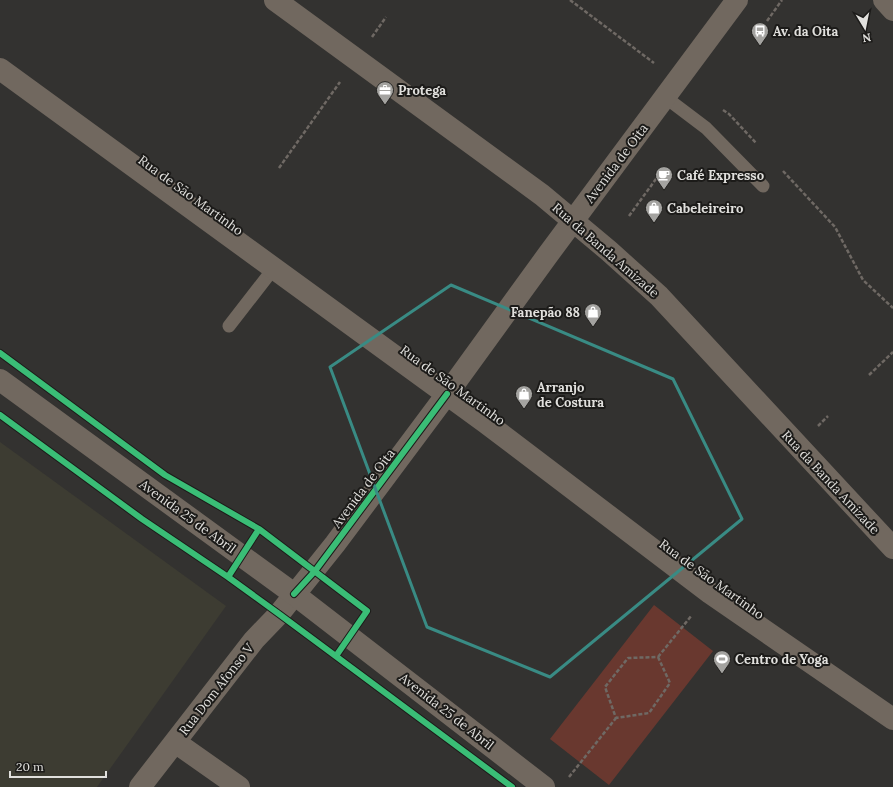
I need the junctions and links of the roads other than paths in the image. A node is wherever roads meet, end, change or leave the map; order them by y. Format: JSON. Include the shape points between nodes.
{"nodes":[{"id":1,"x":276,"y":0,"type":"edge"},
{"id":2,"x":737,"y":0,"type":"edge"},
{"id":3,"x":884,"y":0,"type":"edge"},
{"id":4,"x":893,"y":10,"type":"edge"},
{"id":5,"x":0,"y":69,"type":"edge"},
{"id":6,"x":665,"y":97,"type":"junction"},
{"id":7,"x":762,"y":186,"type":"dead end"},
{"id":8,"x":573,"y":220,"type":"junction"},
{"id":9,"x":274,"y":268,"type":"junction"},
{"id":10,"x":229,"y":326,"type":"dead end"},
{"id":11,"x":0,"y":380,"type":"edge"},
{"id":12,"x":447,"y":394,"type":"junction"},
{"id":13,"x":893,"y":548,"type":"edge"},
{"id":14,"x":294,"y":594,"type":"junction"},
{"id":15,"x":893,"y":719,"type":"edge"},
{"id":16,"x":175,"y":742,"type":"junction"},
{"id":17,"x":140,"y":787,"type":"edge"},
{"id":18,"x":240,"y":787,"type":"edge"},
{"id":19,"x":544,"y":787,"type":"edge"}],
"edges":[{"from":1,"to":8,"type":"street","name":"Rua da Banda Amizade"},
{"from":2,"to":6,"type":"street","name":"Avenida de Oita"},
{"from":3,"to":4,"type":"street"},
{"from":5,"to":9,"type":"street","name":"Rua de São Martinho"},
{"from":6,"to":7,"type":"lane","via":[[706,128]]},
{"from":6,"to":8,"type":"street","name":"Avenida de Oita"},
{"from":8,"to":12,"type":"street","name":"Avenida de Oita"},
{"from":8,"to":13,"type":"street","name":"Rua da Banda Amizade","via":[[659,296]]},
{"from":9,"to":10,"type":"lane"},
{"from":9,"to":12,"type":"street","name":"Rua de São Martinho"},
{"from":11,"to":14,"type":"street","name":"Avenida 25 de Abril"},
{"from":12,"to":14,"type":"street","name":"Avenida de Oita","via":[[315,571]]},
{"from":12,"to":15,"type":"street","name":"Rua de São Martinho","via":[[710,593]]},
{"from":14,"to":16,"type":"street","name":"Rua Dom Afonso V","via":[[254,640]]},
{"from":14,"to":19,"type":"street","name":"Avenida 25 de Abril"},
{"from":16,"to":17,"type":"street","name":"Rua Dom Afonso V"},
{"from":16,"to":18,"type":"street"}]}
